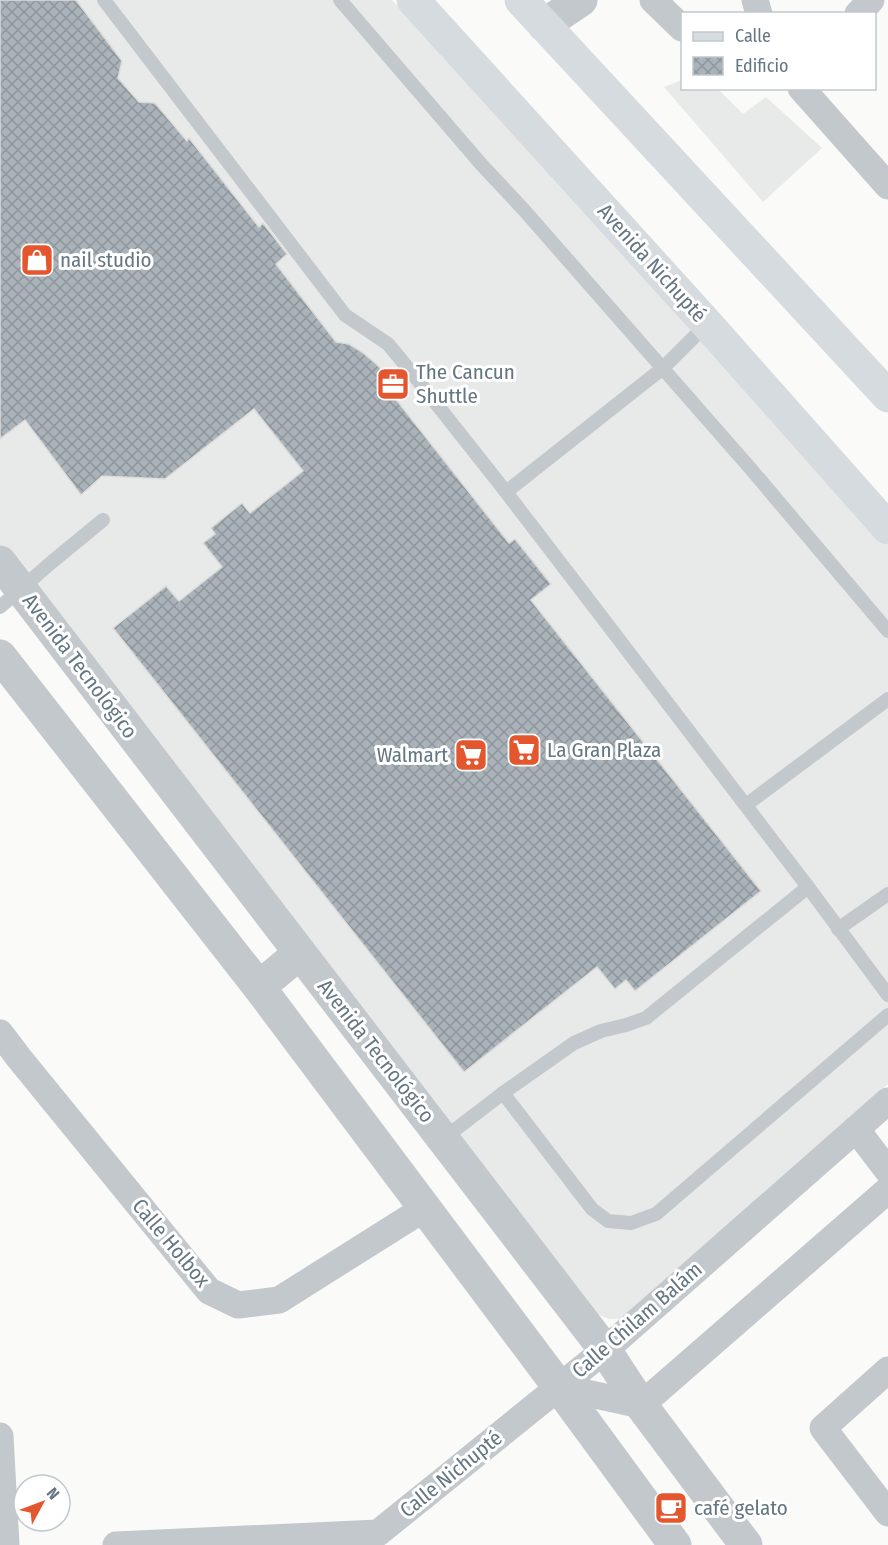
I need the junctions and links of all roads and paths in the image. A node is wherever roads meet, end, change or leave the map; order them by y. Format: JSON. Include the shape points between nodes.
{"nodes":[{"id":1,"x":104,"y":0,"type":"edge"},
{"id":2,"x":340,"y":0,"type":"edge"},
{"id":3,"x":413,"y":0,"type":"edge"},
{"id":4,"x":521,"y":0,"type":"edge"},
{"id":5,"x":581,"y":0,"type":"edge"},
{"id":6,"x":653,"y":0,"type":"edge"},
{"id":7,"x":871,"y":0,"type":"edge"},
{"id":8,"x":860,"y":12,"type":"edge"},
{"id":9,"x":544,"y":25,"type":"junction"},
{"id":10,"x":681,"y":27,"type":"edge"},
{"id":11,"x":803,"y":90,"type":"edge"},
{"id":12,"x":888,"y":186,"type":"edge"},
{"id":13,"x":708,"y":324,"type":"junction"},
{"id":14,"x":663,"y":368,"type":"junction"},
{"id":15,"x":888,"y":396,"type":"edge"},
{"id":16,"x":506,"y":492,"type":"junction"},
{"id":17,"x":103,"y":520,"type":"dead end"},
{"id":18,"x":888,"y":528,"type":"edge"},
{"id":19,"x":0,"y":562,"type":"edge"},
{"id":20,"x":10,"y":598,"type":"edge"},
{"id":21,"x":888,"y":631,"type":"edge"},
{"id":22,"x":0,"y":656,"type":"edge"},
{"id":23,"x":888,"y":699,"type":"edge"},
{"id":24,"x":746,"y":805,"type":"junction"},
{"id":25,"x":808,"y":887,"type":"junction"},
{"id":26,"x":888,"y":894,"type":"edge"},
{"id":27,"x":838,"y":929,"type":"junction"},
{"id":28,"x":300,"y":953,"type":"junction"},
{"id":29,"x":259,"y":987,"type":"junction"},
{"id":30,"x":888,"y":995,"type":"edge"},
{"id":31,"x":888,"y":1015,"type":"edge"},
{"id":32,"x":0,"y":1033,"type":"edge"},
{"id":33,"x":10,"y":1065,"type":"edge"},
{"id":34,"x":502,"y":1093,"type":"junction"},
{"id":35,"x":888,"y":1101,"type":"edge"},
{"id":36,"x":856,"y":1129,"type":"junction"},
{"id":37,"x":443,"y":1139,"type":"junction"},
{"id":38,"x":888,"y":1171,"type":"edge"},
{"id":39,"x":888,"y":1190,"type":"edge"},
{"id":40,"x":425,"y":1208,"type":"junction"},
{"id":41,"x":605,"y":1350,"type":"junction"},
{"id":42,"x":888,"y":1370,"type":"edge"},
{"id":43,"x":559,"y":1387,"type":"junction"},
{"id":44,"x":640,"y":1405,"type":"junction"},
{"id":45,"x":0,"y":1436,"type":"edge"},
{"id":46,"x":888,"y":1513,"type":"edge"},
{"id":47,"x":379,"y":1539,"type":"edge"},
{"id":48,"x":6,"y":1545,"type":"edge"},
{"id":49,"x":116,"y":1545,"type":"edge"},
{"id":50,"x":675,"y":1545,"type":"edge"},
{"id":51,"x":746,"y":1545,"type":"edge"}],
"edges":[{"from":1,"to":16,"type":"lane","via":[[345,315],[388,344]]},
{"from":2,"to":14,"type":"lane"},
{"from":3,"to":13,"type":"main road","name":"Avenida Nichupté"},
{"from":4,"to":9,"type":"main road"},
{"from":5,"to":9,"type":"street"},
{"from":6,"to":10,"type":"street"},
{"from":7,"to":8,"type":"street"},
{"from":9,"to":15,"type":"main road"},
{"from":11,"to":12,"type":"street"},
{"from":13,"to":14,"type":"lane"},
{"from":13,"to":18,"type":"main road","name":"Avenida Nichupté"},
{"from":14,"to":16,"type":"lane"},
{"from":14,"to":21,"type":"lane"},
{"from":16,"to":24,"type":"lane"},
{"from":17,"to":20,"type":"lane"},
{"from":19,"to":20,"type":"street","name":"Avenida Tecnológico"},
{"from":20,"to":28,"type":"street","name":"Avenida Tecnológico"},
{"from":22,"to":29,"type":"street"},
{"from":23,"to":24,"type":"lane"},
{"from":24,"to":25,"type":"lane"},
{"from":25,"to":27,"type":"lane"},
{"from":25,"to":34,"type":"lane","via":[[646,1018],[574,1043]]},
{"from":26,"to":27,"type":"lane"},
{"from":27,"to":30,"type":"lane"},
{"from":28,"to":29,"type":"street"},
{"from":28,"to":37,"type":"street","name":"Avenida Tecnológico"},
{"from":29,"to":40,"type":"street"},
{"from":31,"to":34,"type":"lane","via":[[656,1214],[632,1222],[608,1221],[592,1209]]},
{"from":32,"to":33,"type":"street","name":"Calle Holbox"},
{"from":33,"to":40,"type":"street","name":"Calle Holbox","via":[[209,1291],[238,1305],[279,1300]]},
{"from":34,"to":37,"type":"lane"},
{"from":35,"to":36,"type":"street","name":"Calle Chilam Balám"},
{"from":36,"to":38,"type":"street"},
{"from":36,"to":41,"type":"street","name":"Calle Chilam Balám"},
{"from":37,"to":41,"type":"street","name":"Avenida Tecnológico"},
{"from":39,"to":44,"type":"street"},
{"from":40,"to":43,"type":"street"},
{"from":41,"to":43,"type":"street","name":"Calle Chilam Balám"},
{"from":41,"to":44,"type":"street","name":"Avenida Tecnológico"},
{"from":42,"to":46,"type":"street","via":[[823,1428]]},
{"from":43,"to":44,"type":"street","name":"Calle Chilam Balám"},
{"from":43,"to":47,"type":"street","name":"Calle Nichupté"},
{"from":43,"to":50,"type":"street"},
{"from":44,"to":51,"type":"street","name":"Avenida Tecnológico"},
{"from":45,"to":48,"type":"street"},
{"from":47,"to":49,"type":"street","name":"Calle Nichupté"}]}
